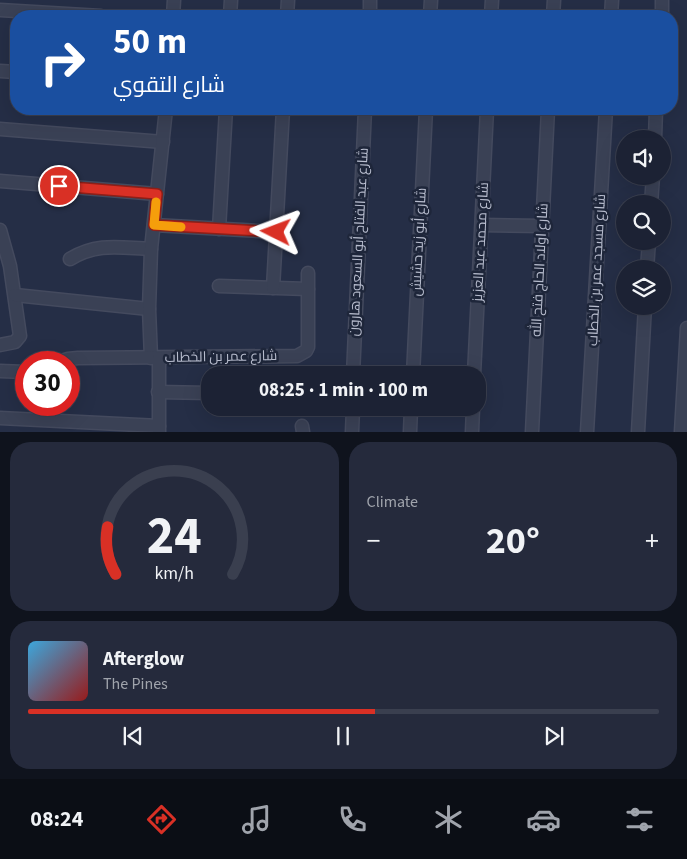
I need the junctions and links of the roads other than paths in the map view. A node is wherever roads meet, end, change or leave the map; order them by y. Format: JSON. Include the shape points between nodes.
{"nodes":[{"id":1,"x":37,"y":6,"type":"edge"},
{"id":2,"x":0,"y":10,"type":"edge"},
{"id":3,"x":63,"y":10,"type":"edge"},
{"id":4,"x":165,"y":115,"type":"edge"},
{"id":5,"x":226,"y":115,"type":"edge"},
{"id":6,"x":283,"y":115,"type":"edge"},
{"id":7,"x":365,"y":115,"type":"edge"},
{"id":8,"x":426,"y":115,"type":"edge"},
{"id":9,"x":487,"y":115,"type":"edge"},
{"id":10,"x":548,"y":115,"type":"edge"},
{"id":11,"x":606,"y":115,"type":"edge"},
{"id":12,"x":656,"y":115,"type":"edge"},
{"id":13,"x":0,"y":129,"type":"edge"},
{"id":14,"x":655,"y":130,"type":"edge"},
{"id":15,"x":163,"y":142,"type":"junction"},
{"id":16,"x":0,"y":181,"type":"edge"},
{"id":17,"x":157,"y":194,"type":"junction"},
{"id":18,"x":154,"y":225,"type":"junction"},
{"id":19,"x":482,"y":225,"type":"junction"},
{"id":20,"x":542,"y":226,"type":"junction"},
{"id":21,"x":219,"y":229,"type":"junction"},
{"id":22,"x":0,"y":230,"type":"edge"},
{"id":23,"x":276,"y":232,"type":"junction"},
{"id":24,"x":151,"y":249,"type":"junction"},
{"id":25,"x":70,"y":259,"type":"dead end"},
{"id":26,"x":308,"y":273,"type":"dead end"},
{"id":27,"x":219,"y":286,"type":"dead end"},
{"id":28,"x":273,"y":288,"type":"junction"},
{"id":29,"x":308,"y":288,"type":"junction"},
{"id":30,"x":15,"y":295,"type":"junction"},
{"id":31,"x":149,"y":309,"type":"junction"},
{"id":32,"x":644,"y":315,"type":"edge"},
{"id":33,"x":687,"y":328,"type":"edge"},
{"id":34,"x":0,"y":345,"type":"edge"},
{"id":35,"x":80,"y":358,"type":"edge"},
{"id":36,"x":155,"y":358,"type":"junction"},
{"id":37,"x":353,"y":366,"type":"edge"},
{"id":38,"x":413,"y":366,"type":"edge"},
{"id":39,"x":474,"y":366,"type":"edge"},
{"id":40,"x":0,"y":371,"type":"edge"},
{"id":41,"x":15,"y":372,"type":"edge"},
{"id":42,"x":158,"y":392,"type":"junction"},
{"id":43,"x":201,"y":393,"type":"edge"},
{"id":44,"x":353,"y":416,"type":"edge"},
{"id":45,"x":411,"y":416,"type":"edge"},
{"id":46,"x":473,"y":416,"type":"edge"},
{"id":47,"x":0,"y":418,"type":"edge"},
{"id":48,"x":159,"y":429,"type":"edge"},
{"id":49,"x":352,"y":432,"type":"edge"},
{"id":50,"x":410,"y":432,"type":"edge"},
{"id":51,"x":472,"y":432,"type":"edge"},
{"id":52,"x":532,"y":432,"type":"edge"},
{"id":53,"x":588,"y":432,"type":"edge"},
{"id":54,"x":638,"y":432,"type":"edge"},
{"id":55,"x":681,"y":432,"type":"edge"}],
"edges":[{"from":1,"to":2,"type":"street"},
{"from":1,"to":3,"type":"street"},
{"from":4,"to":15,"type":"street"},
{"from":5,"to":21,"type":"street"},
{"from":6,"to":23,"type":"street"},
{"from":7,"to":37,"type":"street","name":"شارع عبد الفتاح أبو السعود هارون"},
{"from":8,"to":38,"type":"street","name":"شارع أبو زيد حشيش"},
{"from":9,"to":19,"type":"street","name":"شارع محمد عبد العزيز"},
{"from":10,"to":20,"type":"street","name":"شارع اولاد الحاج فتح الله"},
{"from":11,"to":53,"type":"street","name":"شارع مسجد عمر بن الخطاب"},
{"from":12,"to":14,"type":"street"},
{"from":13,"to":15,"type":"street"},
{"from":15,"to":17,"type":"street"},
{"from":16,"to":17,"type":"street"},
{"from":17,"to":18,"type":"street"},
{"from":18,"to":21,"type":"street"},
{"from":18,"to":24,"type":"street"},
{"from":19,"to":20,"type":"street"},
{"from":19,"to":39,"type":"street","name":"شارع محمد عبد العزيز"},
{"from":20,"to":52,"type":"street","name":"شارع اولاد الحاج فتح الله"},
{"from":21,"to":23,"type":"street"},
{"from":22,"to":30,"type":"street"},
{"from":23,"to":28,"type":"street"},
{"from":24,"to":25,"type":"street","via":[[96,248]]},
{"from":24,"to":31,"type":"street"},
{"from":26,"to":29,"type":"street","name":"شارع عمر بن الخطاب"},
{"from":27,"to":28,"type":"street"},
{"from":28,"to":29,"type":"street"},
{"from":29,"to":36,"type":"street","name":"شارع عمر بن الخطاب","via":[[308,347],[302,354]]},
{"from":30,"to":31,"type":"street"},
{"from":30,"to":34,"type":"street","via":[[20,336],[15,342]]},
{"from":31,"to":36,"type":"street"},
{"from":32,"to":54,"type":"street"},
{"from":33,"to":55,"type":"street"},
{"from":35,"to":36,"type":"street","name":"شارع عمر بن الخطاب"},
{"from":36,"to":42,"type":"street"},
{"from":40,"to":41,"type":"street"},
{"from":42,"to":43,"type":"street"},
{"from":42,"to":48,"type":"street"},
{"from":44,"to":49,"type":"street"},
{"from":45,"to":50,"type":"street"},
{"from":46,"to":51,"type":"street"},
{"from":47,"to":48,"type":"street"}]}
